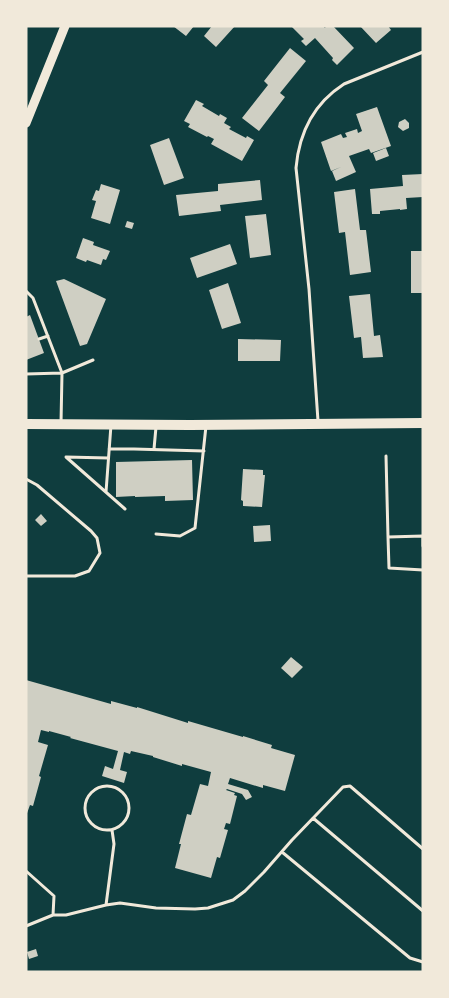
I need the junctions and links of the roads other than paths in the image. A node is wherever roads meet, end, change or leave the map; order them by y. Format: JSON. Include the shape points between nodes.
{"nodes":[{"id":1,"x":65,"y":26,"type":"edge"},
{"id":2,"x":423,"y":52,"type":"edge"},
{"id":3,"x":26,"y":122,"type":"edge"},
{"id":4,"x":26,"y":292,"type":"edge"},
{"id":5,"x":48,"y":336,"type":"junction"},
{"id":6,"x":39,"y":340,"type":"dead end"},
{"id":7,"x":93,"y":360,"type":"dead end"},
{"id":8,"x":62,"y":373,"type":"junction"},
{"id":9,"x":26,"y":374,"type":"edge"},
{"id":10,"x":423,"y":423,"type":"edge"},
{"id":11,"x":26,"y":424,"type":"edge"},
{"id":12,"x":62,"y":424,"type":"junction"},
{"id":13,"x":318,"y":424,"type":"junction"},
{"id":14,"x":111,"y":425,"type":"junction"},
{"id":15,"x":156,"y":425,"type":"junction"},
{"id":16,"x":206,"y":425,"type":"junction"},
{"id":17,"x":109,"y":449,"type":"junction"},
{"id":18,"x":154,"y":449,"type":"junction"},
{"id":19,"x":204,"y":451,"type":"junction"},
{"id":20,"x":386,"y":456,"type":"dead end"},
{"id":21,"x":108,"y":458,"type":"junction"},
{"id":22,"x":26,"y":479,"type":"edge"},
{"id":23,"x":106,"y":492,"type":"junction"},
{"id":24,"x":125,"y":509,"type":"dead end"},
{"id":25,"x":156,"y":534,"type":"dead end"},
{"id":26,"x":423,"y":536,"type":"edge"},
{"id":27,"x":388,"y":537,"type":"junction"},
{"id":28,"x":423,"y":546,"type":"edge"},
{"id":29,"x":423,"y":570,"type":"edge"},
{"id":30,"x":26,"y":576,"type":"edge"},
{"id":31,"x":313,"y":818,"type":"junction"},
{"id":32,"x":112,"y":830,"type":"junction"},
{"id":33,"x":423,"y":849,"type":"edge"},
{"id":34,"x":282,"y":852,"type":"junction"},
{"id":35,"x":26,"y":871,"type":"edge"},
{"id":36,"x":106,"y":905,"type":"junction"},
{"id":37,"x":423,"y":911,"type":"edge"},
{"id":38,"x":53,"y":916,"type":"junction"},
{"id":39,"x":26,"y":926,"type":"edge"},
{"id":40,"x":423,"y":962,"type":"edge"}],
"edges":[{"from":1,"to":3,"type":"street"},
{"from":2,"to":13,"type":"lane","via":[[334,90],[310,118],[298,151],[296,168],[309,289]]},
{"from":4,"to":5,"type":"lane","via":[[33,298]]},
{"from":5,"to":6,"type":"lane"},
{"from":5,"to":8,"type":"lane"},
{"from":7,"to":8,"type":"lane"},
{"from":8,"to":9,"type":"lane"},
{"from":8,"to":12,"type":"lane"},
{"from":10,"to":13,"type":"main road"},
{"from":11,"to":12,"type":"main road"},
{"from":12,"to":14,"type":"main road"},
{"from":13,"to":16,"type":"main road"},
{"from":14,"to":15,"type":"main road"},
{"from":14,"to":17,"type":"lane"},
{"from":15,"to":16,"type":"main road"},
{"from":15,"to":18,"type":"lane"},
{"from":16,"to":19,"type":"lane"},
{"from":17,"to":18,"type":"lane"},
{"from":17,"to":21,"type":"lane"},
{"from":18,"to":19,"type":"lane"},
{"from":19,"to":25,"type":"lane","via":[[196,528],[180,536]]},
{"from":20,"to":27,"type":"lane"},
{"from":21,"to":23,"type":"lane"},
{"from":21,"to":23,"type":"lane","via":[[66,457]]},
{"from":22,"to":30,"type":"lane","via":[[98,538],[100,553],[89,571],[75,576]]},
{"from":23,"to":24,"type":"lane"},
{"from":26,"to":27,"type":"lane"},
{"from":26,"to":28,"type":"lane"},
{"from":27,"to":29,"type":"lane","via":[[389,568]]},
{"from":31,"to":33,"type":"lane","via":[[343,787],[350,786]]},
{"from":31,"to":34,"type":"lane"},
{"from":31,"to":37,"type":"lane"},
{"from":32,"to":32,"type":"lane","via":[[122,825],[130,806],[126,796],[117,788],[103,786],[88,796],[86,814],[89,822],[99,829]]},
{"from":32,"to":36,"type":"lane","via":[[114,844]]},
{"from":34,"to":36,"type":"lane","via":[[245,892],[233,900],[208,908]]},
{"from":34,"to":40,"type":"lane","via":[[410,958]]},
{"from":35,"to":38,"type":"lane","via":[[54,896]]},
{"from":36,"to":38,"type":"lane"},
{"from":38,"to":39,"type":"lane"}]}
